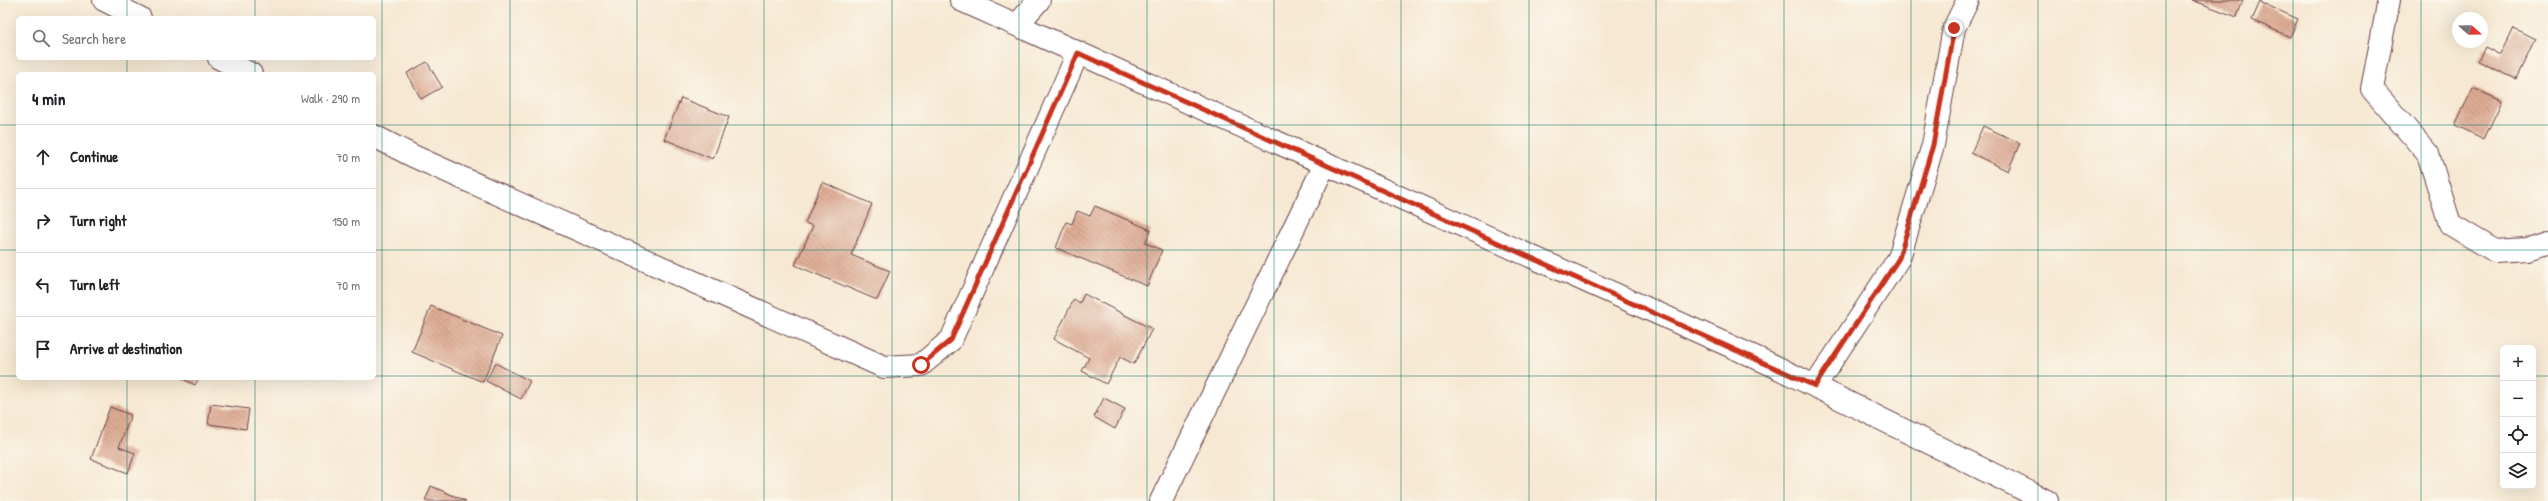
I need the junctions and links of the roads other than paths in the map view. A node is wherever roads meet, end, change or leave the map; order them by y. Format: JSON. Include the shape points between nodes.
{"nodes":[{"id":1,"x":104,"y":0,"type":"edge"},
{"id":2,"x":960,"y":0,"type":"edge"},
{"id":3,"x":1039,"y":0,"type":"edge"},
{"id":4,"x":1968,"y":0,"type":"edge"},
{"id":5,"x":2389,"y":0,"type":"edge"},
{"id":6,"x":136,"y":16,"type":"edge"},
{"id":7,"x":1017,"y":25,"type":"junction"},
{"id":8,"x":1078,"y":53,"type":"junction"},
{"id":9,"x":223,"y":60,"type":"edge"},
{"id":10,"x":247,"y":72,"type":"edge"},
{"id":11,"x":376,"y":137,"type":"edge"},
{"id":12,"x":1325,"y":164,"type":"junction"},
{"id":13,"x":2548,"y":242,"type":"edge"},
{"id":14,"x":1815,"y":386,"type":"junction"},
{"id":15,"x":1161,"y":501,"type":"edge"},
{"id":16,"x":2047,"y":501,"type":"edge"}],
"edges":[{"from":1,"to":6,"type":"street"},
{"from":2,"to":7,"type":"street"},
{"from":3,"to":7,"type":"street"},
{"from":4,"to":14,"type":"street","via":[[1954,28],[1933,145],[1899,258]]},
{"from":5,"to":13,"type":"street","via":[[2372,89],[2428,154],[2450,224],[2495,251],[2527,249]]},
{"from":7,"to":8,"type":"street"},
{"from":8,"to":11,"type":"street","via":[[951,340],[921,365],[884,367],[413,156]]},
{"from":8,"to":12,"type":"street"},
{"from":9,"to":10,"type":"street"},
{"from":12,"to":14,"type":"street"},
{"from":12,"to":15,"type":"street"},
{"from":14,"to":16,"type":"street"}]}
